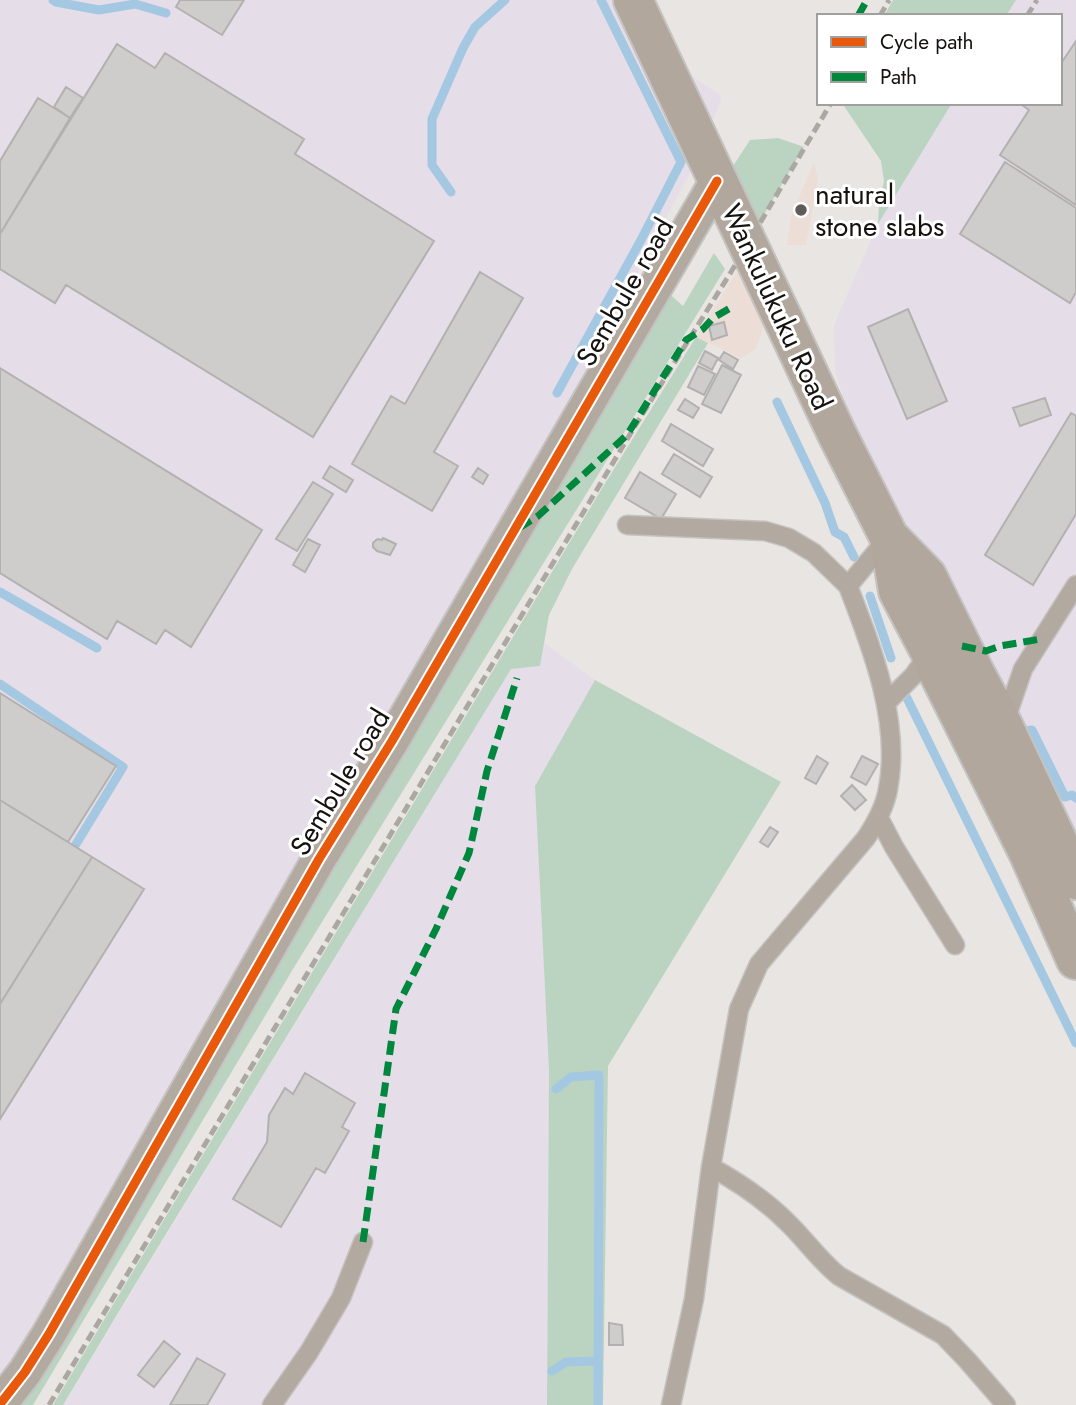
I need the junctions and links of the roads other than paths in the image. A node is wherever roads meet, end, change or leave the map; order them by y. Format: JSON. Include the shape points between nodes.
{"nodes":[{"id":1,"x":633,"y":0,"type":"edge"},
{"id":2,"x":717,"y":181,"type":"junction"},
{"id":3,"x":627,"y":525,"type":"dead end"},
{"id":4,"x":889,"y":537,"type":"junction"},
{"id":5,"x":1076,"y":585,"type":"edge"},
{"id":6,"x":848,"y":586,"type":"junction"},
{"id":7,"x":930,"y":652,"type":"junction"},
{"id":8,"x":886,"y":704,"type":"junction"},
{"id":9,"x":1003,"y":725,"type":"junction"},
{"id":10,"x":879,"y":818,"type":"junction"},
{"id":11,"x":1076,"y":880,"type":"edge"},
{"id":12,"x":955,"y":945,"type":"dead end"},
{"id":13,"x":1076,"y":960,"type":"edge"},
{"id":14,"x":711,"y":1167,"type":"junction"},
{"id":15,"x":363,"y":1242,"type":"dead end"},
{"id":16,"x":0,"y":1404,"type":"edge"},
{"id":17,"x":272,"y":1405,"type":"edge"},
{"id":18,"x":671,"y":1405,"type":"edge"},
{"id":19,"x":1006,"y":1405,"type":"edge"}],
"edges":[{"from":1,"to":2,"type":"main road","name":"Wankulukuku Road"},
{"from":2,"to":4,"type":"main road","name":"Wankulukuku Road"},
{"from":2,"to":16,"type":"street","name":"Sembule road","via":[[313,871],[49,1334]]},
{"from":3,"to":6,"type":"lane","via":[[765,531],[814,553]]},
{"from":4,"to":6,"type":"lane"},
{"from":4,"to":7,"type":"main road","name":"Wankulukuku Road","via":[[898,591]]},
{"from":4,"to":9,"type":"main road","name":"Wankulukuku Road","via":[[927,576]]},
{"from":5,"to":9,"type":"lane","via":[[1023,669]]},
{"from":6,"to":8,"type":"lane"},
{"from":7,"to":8,"type":"lane"},
{"from":7,"to":13,"type":"main road","name":"Wankulukuku Road"},
{"from":8,"to":10,"type":"lane","via":[[892,757]]},
{"from":9,"to":11,"type":"main road","name":"Wankulukuku Road"},
{"from":10,"to":12,"type":"lane"},
{"from":10,"to":14,"type":"lane","via":[[759,964],[739,1009]]},
{"from":14,"to":18,"type":"lane","via":[[694,1299]]},
{"from":14,"to":19,"type":"lane","via":[[772,1207],[839,1276],[943,1335]]},
{"from":15,"to":17,"type":"lane","via":[[341,1298]]}]}
